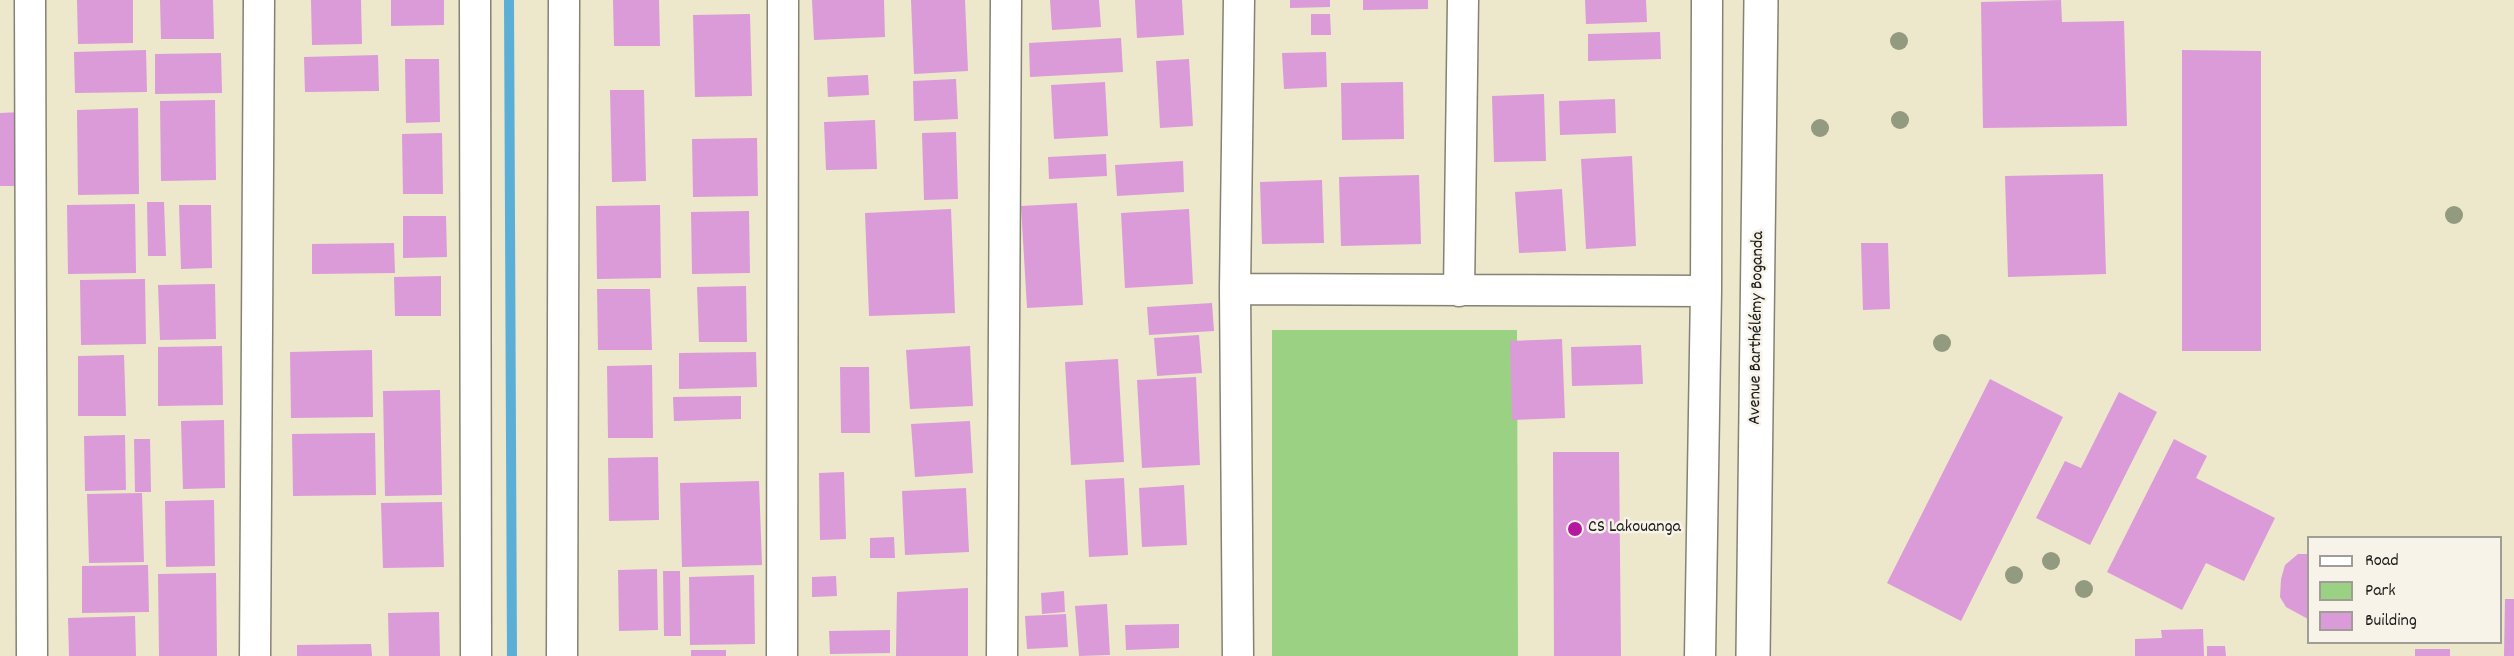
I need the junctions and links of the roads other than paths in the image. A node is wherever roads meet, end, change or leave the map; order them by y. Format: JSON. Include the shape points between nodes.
{"nodes":[{"id":1,"x":30,"y":0,"type":"edge"},
{"id":2,"x":259,"y":0,"type":"edge"},
{"id":3,"x":475,"y":0,"type":"edge"},
{"id":4,"x":564,"y":0,"type":"edge"},
{"id":5,"x":783,"y":0,"type":"edge"},
{"id":6,"x":1006,"y":0,"type":"edge"},
{"id":7,"x":1239,"y":0,"type":"edge"},
{"id":8,"x":1463,"y":0,"type":"edge"},
{"id":9,"x":1707,"y":0,"type":"edge"},
{"id":10,"x":1761,"y":0,"type":"edge"},
{"id":11,"x":1235,"y":289,"type":"junction"},
{"id":12,"x":1459,"y":291,"type":"junction"},
{"id":13,"x":1706,"y":291,"type":"junction"},
{"id":14,"x":32,"y":656,"type":"edge"},
{"id":15,"x":255,"y":656,"type":"edge"},
{"id":16,"x":476,"y":656,"type":"edge"},
{"id":17,"x":562,"y":656,"type":"edge"},
{"id":18,"x":782,"y":656,"type":"edge"},
{"id":19,"x":1002,"y":656,"type":"edge"},
{"id":20,"x":1238,"y":656,"type":"edge"},
{"id":21,"x":1700,"y":656,"type":"edge"},
{"id":22,"x":1753,"y":656,"type":"edge"}],
"edges":[{"from":1,"to":14,"type":"street"},
{"from":2,"to":15,"type":"street"},
{"from":3,"to":16,"type":"street"},
{"from":4,"to":17,"type":"street"},
{"from":5,"to":18,"type":"street"},
{"from":6,"to":19,"type":"street"},
{"from":7,"to":11,"type":"street"},
{"from":8,"to":12,"type":"street"},
{"from":9,"to":13,"type":"street"},
{"from":10,"to":22,"type":"main road","name":"Avenue Barthélémy Boganda"},
{"from":11,"to":12,"type":"street"},
{"from":11,"to":20,"type":"street"},
{"from":12,"to":13,"type":"street"},
{"from":13,"to":21,"type":"street"}]}
